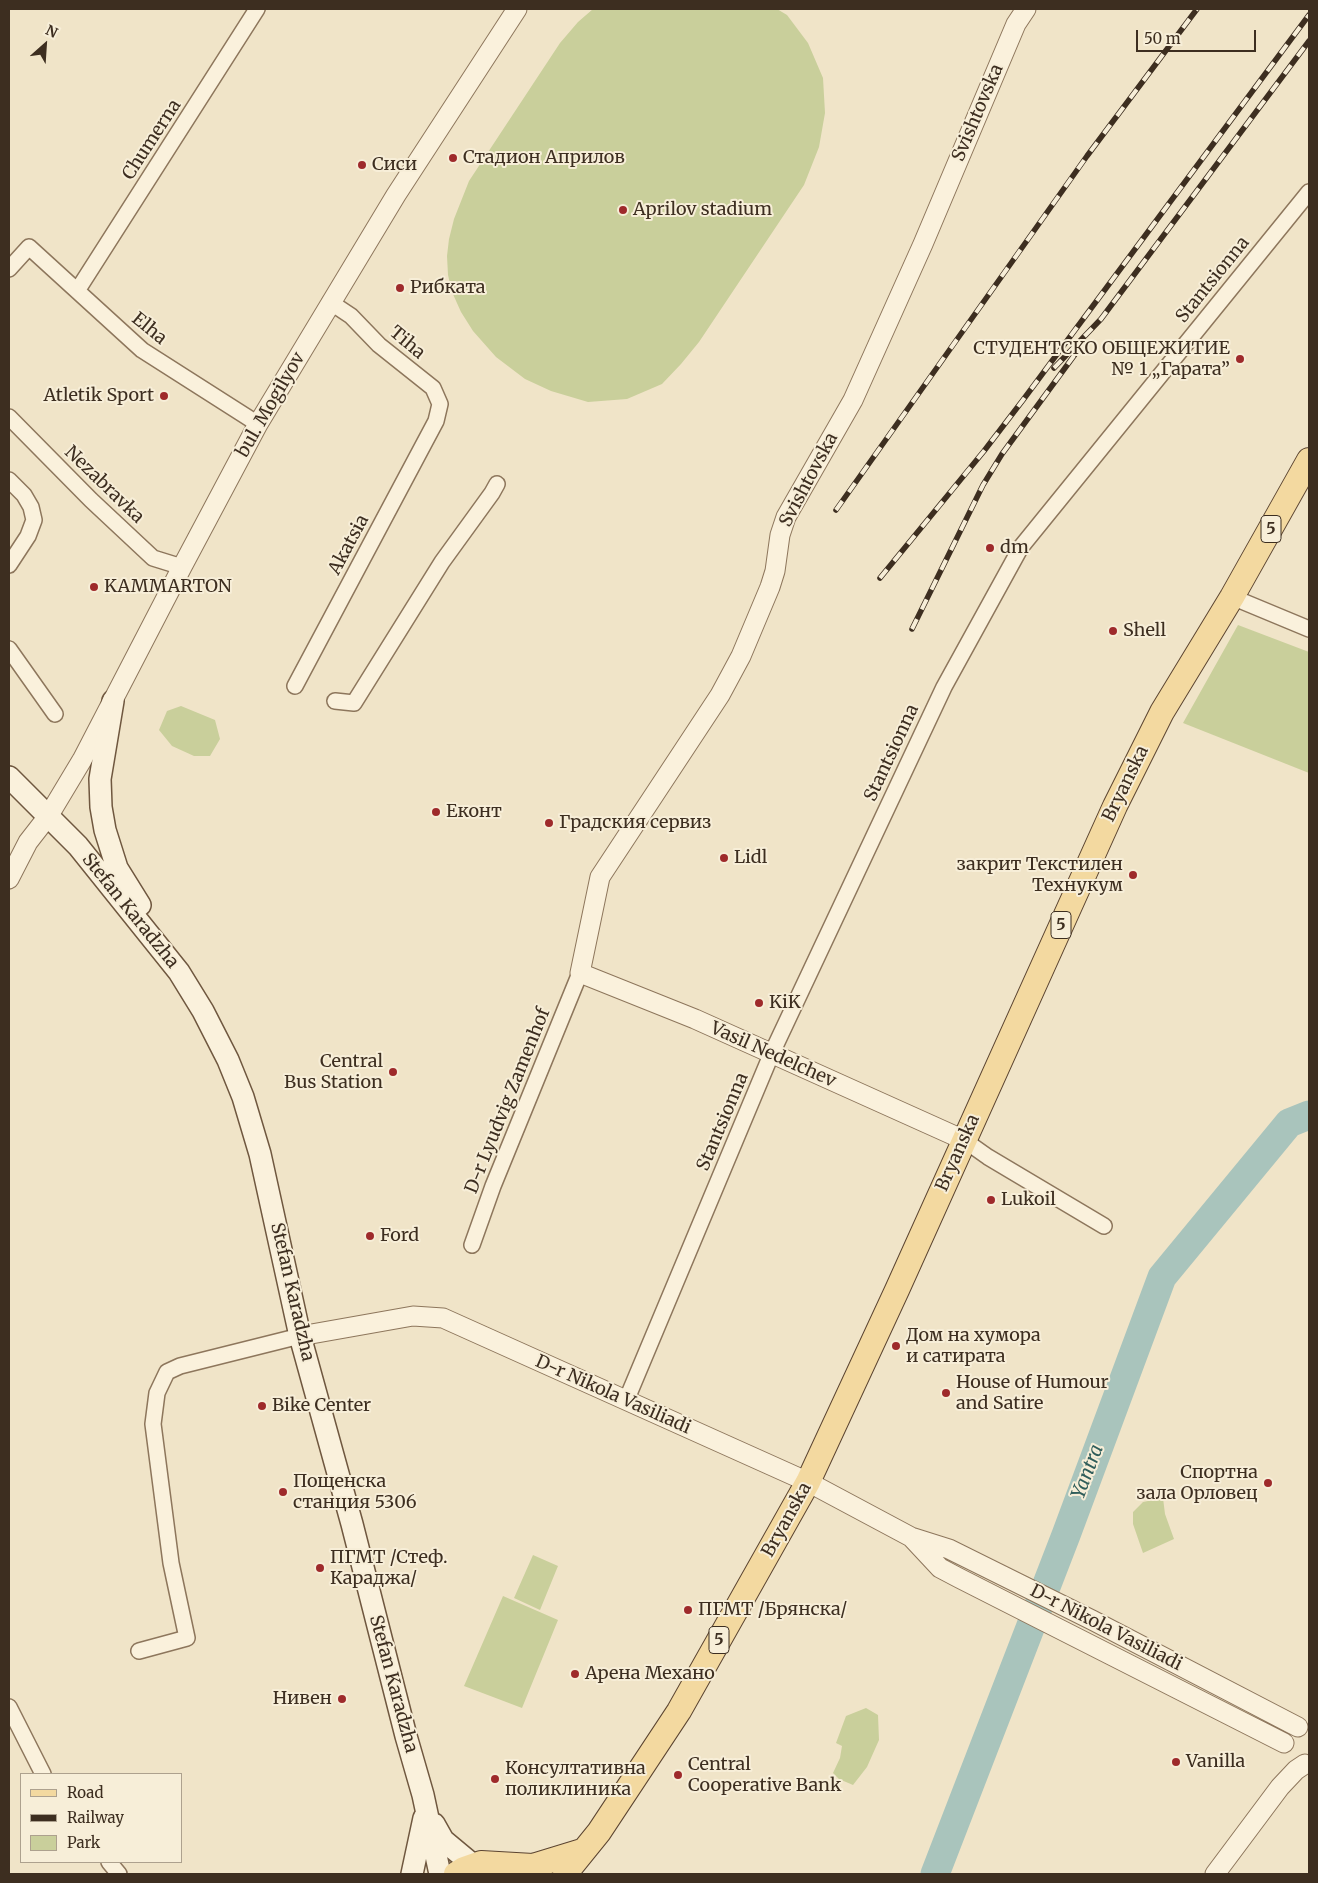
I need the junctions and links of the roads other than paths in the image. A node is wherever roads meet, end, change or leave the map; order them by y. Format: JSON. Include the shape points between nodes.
{"nodes":[{"id":1,"x":257,"y":9,"type":"edge"},
{"id":2,"x":517,"y":9,"type":"edge"},
{"id":3,"x":1026,"y":9,"type":"edge"},
{"id":4,"x":1309,"y":192,"type":"edge"},
{"id":5,"x":9,"y":269,"type":"edge"},
{"id":6,"x":77,"y":291,"type":"junction"},
{"id":7,"x":330,"y":302,"type":"junction"},
{"id":8,"x":9,"y":417,"type":"edge"},
{"id":9,"x":436,"y":421,"type":"joint"},
{"id":10,"x":258,"y":424,"type":"junction"},
{"id":11,"x":1309,"y":460,"type":"edge"},
{"id":12,"x":9,"y":480,"type":"edge"},
{"id":13,"x":497,"y":484,"type":"dead end"},
{"id":14,"x":9,"y":565,"type":"edge"},
{"id":15,"x":182,"y":567,"type":"junction"},
{"id":16,"x":1232,"y":597,"type":"junction"},
{"id":17,"x":1309,"y":629,"type":"edge"},
{"id":18,"x":9,"y":649,"type":"edge"},
{"id":19,"x":295,"y":686,"type":"dead end"},
{"id":20,"x":113,"y":701,"type":"junction"},
{"id":21,"x":335,"y":701,"type":"dead end"},
{"id":22,"x":54,"y":714,"type":"dead end"},
{"id":23,"x":9,"y":777,"type":"edge"},
{"id":24,"x":49,"y":815,"type":"junction"},
{"id":25,"x":9,"y":878,"type":"edge"},
{"id":26,"x":180,"y":972,"type":"junction"},
{"id":27,"x":580,"y":973,"type":"junction"},
{"id":28,"x":771,"y":1055,"type":"junction"},
{"id":29,"x":964,"y":1140,"type":"junction"},
{"id":30,"x":1104,"y":1226,"type":"dead end"},
{"id":31,"x":472,"y":1245,"type":"dead end"},
{"id":32,"x":300,"y":1336,"type":"junction"},
{"id":33,"x":626,"y":1401,"type":"junction"},
{"id":34,"x":808,"y":1482,"type":"junction"},
{"id":35,"x":911,"y":1537,"type":"junction"},
{"id":36,"x":949,"y":1549,"type":"junction"},
{"id":37,"x":940,"y":1568,"type":"junction"},
{"id":38,"x":139,"y":1651,"type":"dead end"},
{"id":39,"x":9,"y":1707,"type":"edge"},
{"id":40,"x":1304,"y":1727,"type":"edge"},
{"id":41,"x":1297,"y":1757,"type":"edge"},
{"id":42,"x":42,"y":1773,"type":"edge"},
{"id":43,"x":426,"y":1808,"type":"junction"},
{"id":44,"x":588,"y":1844,"type":"junction"},
{"id":45,"x":110,"y":1863,"type":"edge"},
{"id":46,"x":507,"y":1869,"type":"edge"},
{"id":47,"x":465,"y":1870,"type":"edge"},
{"id":48,"x":119,"y":1874,"type":"edge"},
{"id":49,"x":412,"y":1874,"type":"edge"},
{"id":50,"x":440,"y":1874,"type":"edge"},
{"id":51,"x":565,"y":1874,"type":"edge"},
{"id":52,"x":571,"y":1874,"type":"edge"},
{"id":53,"x":1215,"y":1874,"type":"edge"}],
"edges":[{"from":1,"to":6,"type":"street","name":"Chumerna"},
{"from":2,"to":7,"type":"street","name":"bul. Mogilyov"},
{"from":3,"to":27,"type":"street","name":"Svishtovska","via":[[1016,24],[923,244],[852,400],[786,517],[770,587],[741,656],[720,695],[600,877]]},
{"from":4,"to":28,"type":"street","name":"Stantsionna","via":[[1021,546],[944,687]]},
{"from":5,"to":6,"type":"street","name":"Elha","via":[[29,247]]},
{"from":6,"to":10,"type":"street","name":"Elha","via":[[142,350]]},
{"from":7,"to":9,"type":"street","name":"Tiha","via":[[351,316],[379,345],[433,388],[440,404]]},
{"from":7,"to":10,"type":"street","name":"bul. Mogilyov"},
{"from":8,"to":15,"type":"street","name":"Nezabravka","via":[[153,558]]},
{"from":9,"to":19,"type":"street","name":"Akatsia"},
{"from":10,"to":15,"type":"street","name":"bul. Mogilyov"},
{"from":11,"to":16,"type":"main road","name":"Bryanska","number":"5"},
{"from":12,"to":14,"type":"street","via":[[32,507],[34,520],[28,536]]},
{"from":13,"to":21,"type":"street","via":[[442,562],[354,703]]},
{"from":15,"to":20,"type":"street","name":"bul. Mogilyov"},
{"from":16,"to":17,"type":"street"},
{"from":16,"to":29,"type":"main road","name":"Bryanska","number":"5","via":[[1162,712],[1115,806]]},
{"from":18,"to":22,"type":"street"},
{"from":20,"to":24,"type":"street","name":"bul. Mogilyov"},
{"from":20,"to":26,"type":"main road","via":[[100,779],[104,830],[118,868]]},
{"from":23,"to":24,"type":"main road","name":"Stefan Karadzha"},
{"from":24,"to":25,"type":"street","name":"bul. Mogilyov","via":[[28,842]]},
{"from":24,"to":26,"type":"main road","name":"Stefan Karadzha"},
{"from":26,"to":32,"type":"main road","name":"Stefan Karadzha","via":[[228,1060],[242,1097],[260,1154]]},
{"from":27,"to":28,"type":"street","name":"Vasil Nedelchev","via":[[695,1019]]},
{"from":27,"to":31,"type":"street","name":"D-r Lyudvig Zamenhof"},
{"from":28,"to":29,"type":"street","name":"Vasil Nedelchev"},
{"from":28,"to":33,"type":"street","name":"Stantsionna"},
{"from":29,"to":30,"type":"street","via":[[988,1158]]},
{"from":29,"to":34,"type":"main road","name":"Bryanska","number":"5"},
{"from":32,"to":33,"type":"street","name":"D-r Nikola Vasiliadi","via":[[413,1316],[443,1318]]},
{"from":32,"to":38,"type":"street","via":[[167,1372],[157,1393],[153,1424],[171,1563],[188,1638]]},
{"from":32,"to":43,"type":"main road","name":"Stefan Karadzha"},
{"from":33,"to":34,"type":"street","name":"D-r Nikola Vasiliadi"},
{"from":34,"to":35,"type":"street","name":"D-r Nikola Vasiliadi"},
{"from":34,"to":44,"type":"main road","name":"Bryanska","number":"5","via":[[679,1711]]},
{"from":35,"to":36,"type":"street","name":"D-r Nikola Vasiliadi"},
{"from":35,"to":37,"type":"street","name":"D-r Nikola Vasiliadi"},
{"from":36,"to":37,"type":"street"},
{"from":36,"to":40,"type":"street","name":"D-r Nikola Vasiliadi"},
{"from":37,"to":41,"type":"street","name":"D-r Nikola Vasiliadi"},
{"from":39,"to":42,"type":"street"},
{"from":40,"to":41,"type":"street","via":[[1288,1733]]},
{"from":41,"to":53,"type":"street","via":[[1280,1787]]},
{"from":43,"to":47,"type":"main road","via":[[443,1840]]},
{"from":43,"to":49,"type":"main road"},
{"from":43,"to":50,"type":"main road","name":"Stefan Karadzha"},
{"from":44,"to":46,"type":"main road","via":[[533,1866]]},
{"from":44,"to":51,"type":"main road"},
{"from":44,"to":52,"type":"main road","name":"Bryanska","number":"5"},
{"from":45,"to":48,"type":"street"},
{"from":46,"to":47,"type":"main road","via":[[481,1863]]}]}
